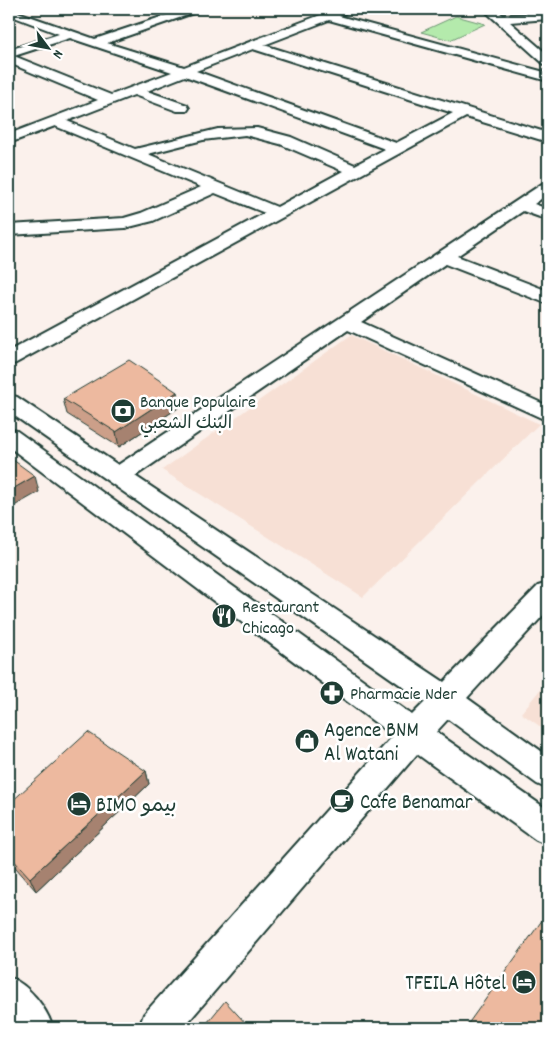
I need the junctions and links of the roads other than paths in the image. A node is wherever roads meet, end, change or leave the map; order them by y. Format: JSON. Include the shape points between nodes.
{"nodes":[{"id":1,"x":195,"y":9,"type":"edge"},
{"id":2,"x":347,"y":9,"type":"edge"},
{"id":3,"x":489,"y":9,"type":"edge"},
{"id":4,"x":42,"y":12,"type":"dead end"},
{"id":5,"x":14,"y":14,"type":"edge"},
{"id":6,"x":327,"y":16,"type":"junction"},
{"id":7,"x":548,"y":16,"type":"edge"},
{"id":8,"x":501,"y":19,"type":"junction"},
{"id":9,"x":70,"y":34,"type":"junction"},
{"id":10,"x":95,"y":43,"type":"junction"},
{"id":11,"x":251,"y":45,"type":"junction"},
{"id":12,"x":9,"y":54,"type":"edge"},
{"id":13,"x":9,"y":59,"type":"edge"},
{"id":14,"x":548,"y":61,"type":"edge"},
{"id":15,"x":34,"y":70,"type":"junction"},
{"id":16,"x":183,"y":70,"type":"junction"},
{"id":17,"x":17,"y":75,"type":"dead end"},
{"id":18,"x":548,"y":77,"type":"edge"},
{"id":19,"x":132,"y":90,"type":"junction"},
{"id":20,"x":108,"y":99,"type":"junction"},
{"id":21,"x":182,"y":108,"type":"dead end"},
{"id":22,"x":464,"y":112,"type":"junction"},
{"id":23,"x":54,"y":121,"type":"junction"},
{"id":24,"x":9,"y":138,"type":"edge"},
{"id":25,"x":548,"y":138,"type":"edge"},
{"id":26,"x":397,"y":148,"type":"junction"},
{"id":27,"x":133,"y":154,"type":"junction"},
{"id":28,"x":356,"y":171,"type":"junction"},
{"id":29,"x":214,"y":187,"type":"junction"},
{"id":30,"x":548,"y":187,"type":"edge"},
{"id":31,"x":521,"y":205,"type":"junction"},
{"id":32,"x":278,"y":213,"type":"junction"},
{"id":33,"x":548,"y":215,"type":"edge"},
{"id":34,"x":9,"y":230,"type":"edge"},
{"id":35,"x":443,"y":257,"type":"junction"},
{"id":36,"x":548,"y":298,"type":"edge"},
{"id":37,"x":346,"y":322,"type":"junction"},
{"id":38,"x":9,"y":359,"type":"edge"},
{"id":39,"x":9,"y":402,"type":"edge"},
{"id":40,"x":548,"y":414,"type":"edge"},
{"id":41,"x":9,"y":436,"type":"edge"},
{"id":42,"x":116,"y":477,"type":"junction"},
{"id":43,"x":548,"y":593,"type":"edge"},
{"id":44,"x":446,"y":700,"type":"junction"},
{"id":45,"x":414,"y":734,"type":"junction"},
{"id":46,"x":548,"y":774,"type":"edge"},
{"id":47,"x":548,"y":829,"type":"edge"},
{"id":48,"x":9,"y":996,"type":"edge"},
{"id":49,"x":34,"y":1028,"type":"edge"},
{"id":50,"x":158,"y":1028,"type":"edge"}],
"edges":[{"from":1,"to":10,"type":"street"},
{"from":2,"to":6,"type":"street"},
{"from":3,"to":8,"type":"street"},
{"from":4,"to":5,"type":"street"},
{"from":5,"to":9,"type":"street"},
{"from":6,"to":11,"type":"street"},
{"from":6,"to":18,"type":"street"},
{"from":7,"to":8,"type":"street"},
{"from":8,"to":14,"type":"street"},
{"from":9,"to":10,"type":"street"},
{"from":9,"to":12,"type":"street"},
{"from":10,"to":16,"type":"street"},
{"from":11,"to":16,"type":"street"},
{"from":11,"to":22,"type":"street"},
{"from":13,"to":15,"type":"street"},
{"from":15,"to":17,"type":"street"},
{"from":15,"to":20,"type":"street"},
{"from":16,"to":19,"type":"street"},
{"from":16,"to":26,"type":"street"},
{"from":19,"to":20,"type":"street"},
{"from":19,"to":21,"type":"street"},
{"from":20,"to":23,"type":"street"},
{"from":22,"to":25,"type":"street"},
{"from":22,"to":26,"type":"street"},
{"from":23,"to":24,"type":"street"},
{"from":23,"to":27,"type":"street"},
{"from":26,"to":28,"type":"street"},
{"from":27,"to":28,"type":"street","via":[[188,140],[246,131],[275,138]]},
{"from":27,"to":29,"type":"street"},
{"from":28,"to":32,"type":"street"},
{"from":29,"to":32,"type":"street"},
{"from":29,"to":34,"type":"street","via":[[147,217],[125,223]]},
{"from":30,"to":31,"type":"street"},
{"from":31,"to":33,"type":"street"},
{"from":31,"to":35,"type":"street"},
{"from":32,"to":38,"type":"street"},
{"from":35,"to":36,"type":"street"},
{"from":35,"to":37,"type":"street"},
{"from":37,"to":40,"type":"street"},
{"from":37,"to":42,"type":"street"},
{"from":39,"to":42,"type":"street"},
{"from":41,"to":45,"type":"street"},
{"from":42,"to":44,"type":"street"},
{"from":43,"to":44,"type":"street"},
{"from":44,"to":45,"type":"street"},
{"from":44,"to":46,"type":"street"},
{"from":45,"to":47,"type":"street"},
{"from":45,"to":50,"type":"street"},
{"from":48,"to":49,"type":"street"}]}
